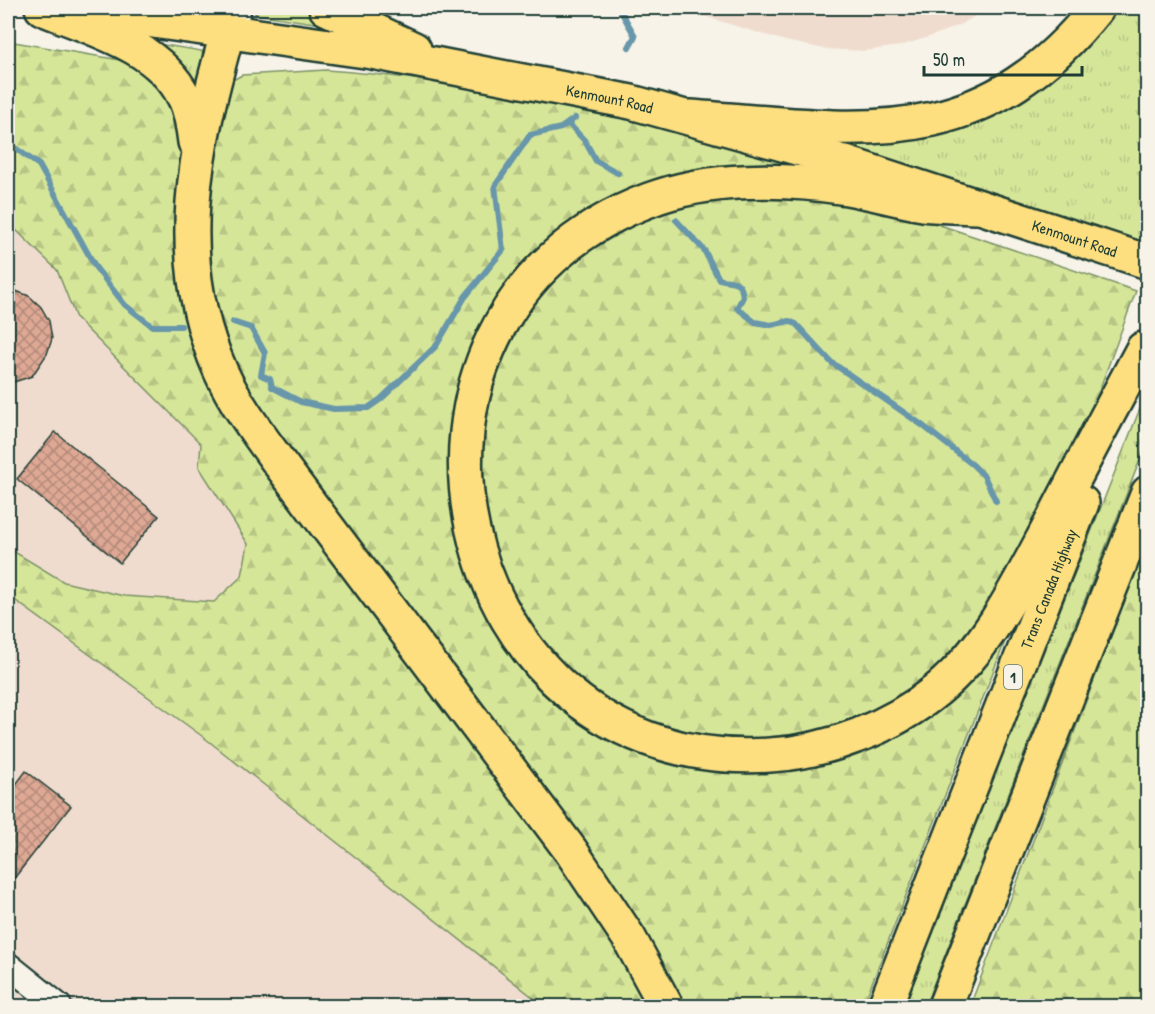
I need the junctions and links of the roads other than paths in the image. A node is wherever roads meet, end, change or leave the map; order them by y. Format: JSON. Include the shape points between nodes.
{"nodes":[{"id":1,"x":42,"y":8,"type":"edge"},
{"id":2,"x":56,"y":8,"type":"edge"},
{"id":3,"x":326,"y":8,"type":"edge"},
{"id":4,"x":1097,"y":8,"type":"edge"},
{"id":5,"x":230,"y":21,"type":"edge"},
{"id":6,"x":448,"y":65,"type":"junction"},
{"id":7,"x":690,"y":117,"type":"junction"},
{"id":8,"x":199,"y":161,"type":"junction"},
{"id":9,"x":976,"y":207,"type":"junction"},
{"id":10,"x":1148,"y":262,"type":"edge"},
{"id":11,"x":1145,"y":343,"type":"edge"},
{"id":12,"x":1148,"y":493,"type":"edge"},
{"id":13,"x":8,"y":965,"type":"edge"},
{"id":14,"x":59,"y":1006,"type":"edge"},
{"id":15,"x":666,"y":1006,"type":"edge"},
{"id":16,"x":885,"y":1006,"type":"edge"},
{"id":17,"x":945,"y":1006,"type":"edge"}],
"edges":[{"from":1,"to":8,"type":"main road","via":[[128,44],[165,72],[185,98]]},
{"from":2,"to":5,"type":"main road","name":"Kenmount Road"},
{"from":3,"to":6,"type":"main road"},
{"from":4,"to":7,"type":"main road","via":[[1062,47],[1011,87],[932,120],[867,128]]},
{"from":5,"to":6,"type":"main road","name":"Kenmount Road","via":[[291,41]]},
{"from":5,"to":8,"type":"main road","via":[[208,101]]},
{"from":6,"to":7,"type":"main road","name":"Kenmount Road"},
{"from":7,"to":9,"type":"main road","name":"Kenmount Road"},
{"from":8,"to":15,"type":"main road","via":[[191,227],[195,292],[207,337],[227,383],[280,464],[572,851],[629,938]]},
{"from":9,"to":10,"type":"main road","name":"Kenmount Road"},
{"from":9,"to":11,"type":"main road","via":[[925,204],[809,184],[727,183],[687,189],[652,198],[596,225],[564,248],[521,293],[502,320],[475,389],[464,459],[466,499],[482,570],[495,597],[529,651],[578,700],[641,736],[712,755],[749,757],[817,748],[912,708],[964,663],[1007,606]]},
{"from":11,"to":16,"type":"main road","name":"Trans Canada Highway","number":"1"},
{"from":12,"to":17,"type":"main road"},
{"from":13,"to":14,"type":"street"}]}
